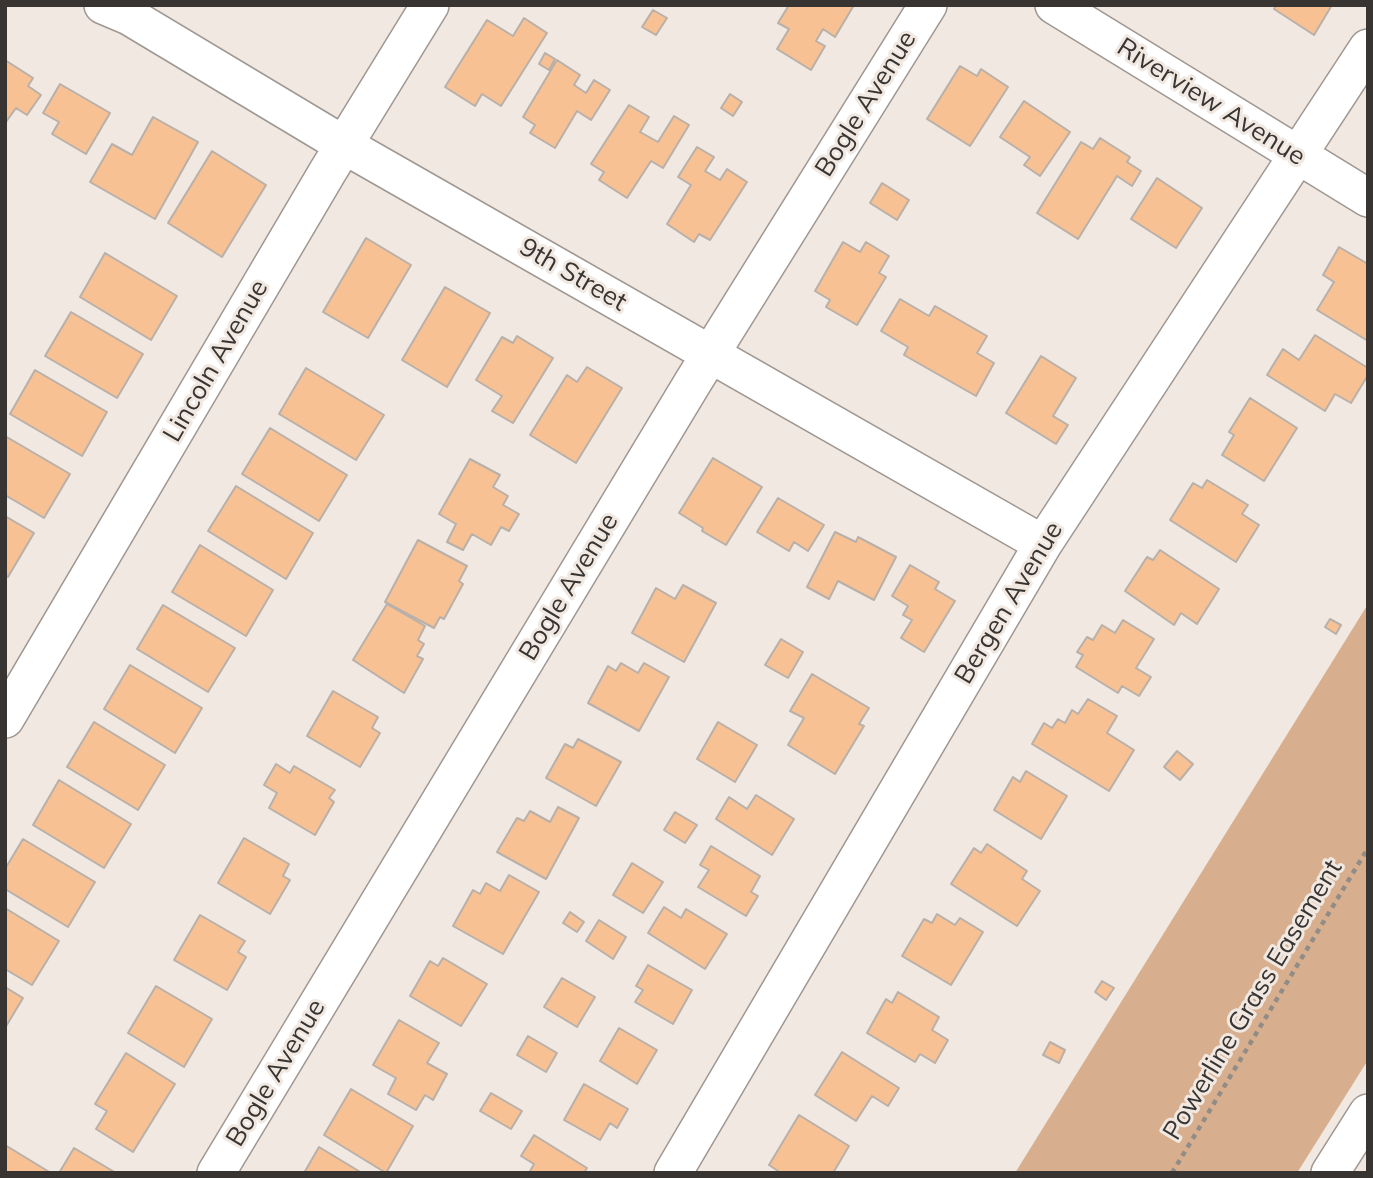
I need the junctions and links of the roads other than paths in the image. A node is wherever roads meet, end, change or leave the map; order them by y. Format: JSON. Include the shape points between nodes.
{"nodes":[{"id":1,"x":103,"y":5,"type":"edge"},
{"id":2,"x":430,"y":5,"type":"edge"},
{"id":3,"x":928,"y":5,"type":"edge"},
{"id":4,"x":1054,"y":5,"type":"edge"},
{"id":5,"x":1368,"y":48,"type":"edge"},
{"id":6,"x":344,"y":145,"type":"junction"},
{"id":7,"x":1298,"y":156,"type":"junction"},
{"id":8,"x":1368,"y":198,"type":"edge"},
{"id":9,"x":711,"y":353,"type":"junction"},
{"id":10,"x":1044,"y":544,"type":"junction"},
{"id":11,"x":5,"y":719,"type":"edge"},
{"id":12,"x":1368,"y":1113,"type":"edge"},
{"id":13,"x":216,"y":1173,"type":"edge"},
{"id":14,"x":673,"y":1173,"type":"edge"},
{"id":15,"x":1331,"y":1173,"type":"edge"}],
"edges":[{"from":1,"to":6,"type":"street","name":"9th Street","via":[[129,16]]},
{"from":2,"to":6,"type":"street","name":"Lincoln Avenue"},
{"from":3,"to":9,"type":"street","name":"Bogle Avenue"},
{"from":4,"to":7,"type":"street","name":"Riverview Avenue"},
{"from":5,"to":7,"type":"street","name":"Bergen Avenue"},
{"from":6,"to":9,"type":"street","name":"9th Street"},
{"from":6,"to":11,"type":"street","name":"Lincoln Avenue"},
{"from":7,"to":8,"type":"street","name":"Riverview Avenue"},
{"from":7,"to":10,"type":"street","name":"Bergen Avenue"},
{"from":9,"to":10,"type":"street","name":"9th Street"},
{"from":9,"to":13,"type":"street","name":"Bogle Avenue"},
{"from":10,"to":14,"type":"street","name":"Bergen Avenue"},
{"from":12,"to":15,"type":"street"}]}
